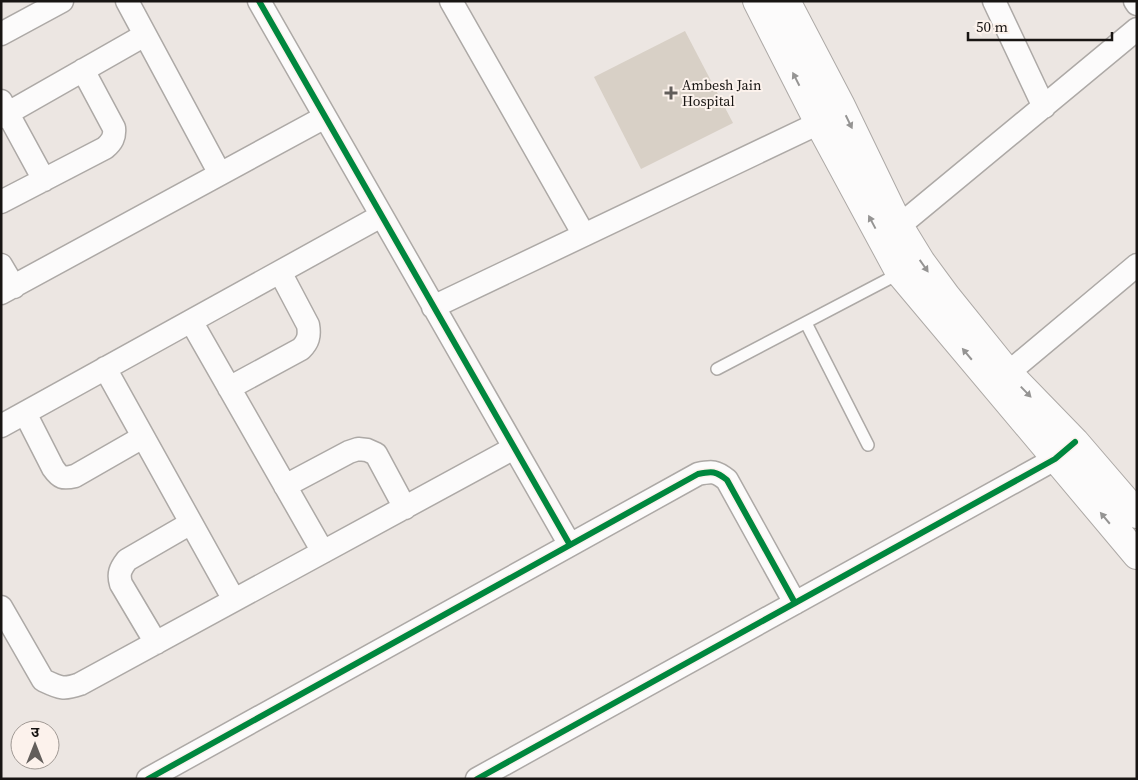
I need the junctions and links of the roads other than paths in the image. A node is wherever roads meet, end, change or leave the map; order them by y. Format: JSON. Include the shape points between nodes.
{"nodes":[{"id":1,"x":62,"y":1,"type":"edge"},
{"id":2,"x":127,"y":1,"type":"edge"},
{"id":3,"x":259,"y":1,"type":"edge"},
{"id":4,"x":451,"y":1,"type":"edge"},
{"id":5,"x":757,"y":1,"type":"edge"},
{"id":6,"x":786,"y":1,"type":"edge"},
{"id":7,"x":994,"y":1,"type":"edge"},
{"id":8,"x":1137,"y":29,"type":"edge"},
{"id":9,"x":1,"y":34,"type":"edge"},
{"id":10,"x":145,"y":35,"type":"junction"},
{"id":11,"x":83,"y":70,"type":"junction"},
{"id":12,"x":1044,"y":107,"type":"junction"},
{"id":13,"x":3,"y":110,"type":"edge"},
{"id":14,"x":325,"y":117,"type":"junction"},
{"id":15,"x":819,"y":123,"type":"junction"},
{"id":16,"x":220,"y":174,"type":"junction"},
{"id":17,"x":44,"y":180,"type":"junction"},
{"id":18,"x":1,"y":202,"type":"edge"},
{"id":19,"x":381,"y":216,"type":"junction"},
{"id":20,"x":899,"y":226,"type":"junction"},
{"id":21,"x":584,"y":235,"type":"junction"},
{"id":22,"x":1137,"y":264,"type":"edge"},
{"id":23,"x":1,"y":265,"type":"edge"},
{"id":24,"x":280,"y":272,"type":"junction"},
{"id":25,"x":900,"y":273,"type":"junction"},
{"id":26,"x":7,"y":290,"type":"edge"},
{"id":27,"x":433,"y":307,"type":"junction"},
{"id":28,"x":191,"y":321,"type":"junction"},
{"id":29,"x":806,"y":322,"type":"junction"},
{"id":30,"x":105,"y":368,"type":"junction"},
{"id":31,"x":717,"y":369,"type":"dead end"},
{"id":32,"x":1000,"y":379,"type":"junction"},
{"id":33,"x":229,"y":388,"type":"junction"},
{"id":34,"x":24,"y":413,"type":"junction"},
{"id":35,"x":1,"y":426,"type":"edge"},
{"id":36,"x":143,"y":437,"type":"junction"},
{"id":37,"x":868,"y":445,"type":"dead end"},
{"id":38,"x":514,"y":448,"type":"junction"},
{"id":39,"x":1065,"y":451,"type":"junction"},
{"id":40,"x":285,"y":486,"type":"junction"},
{"id":41,"x":404,"y":508,"type":"junction"},
{"id":42,"x":1137,"y":514,"type":"edge"},
{"id":43,"x":191,"y":524,"type":"junction"},
{"id":44,"x":570,"y":545,"type":"junction"},
{"id":45,"x":323,"y":552,"type":"junction"},
{"id":46,"x":1137,"y":556,"type":"edge"},
{"id":47,"x":234,"y":600,"type":"junction"},
{"id":48,"x":795,"y":603,"type":"junction"},
{"id":49,"x":1,"y":607,"type":"edge"},
{"id":50,"x":156,"y":642,"type":"junction"},
{"id":51,"x":148,"y":779,"type":"edge"},
{"id":52,"x":477,"y":779,"type":"edge"}],
"edges":[{"from":1,"to":9,"type":"street"},
{"from":2,"to":10,"type":"street"},
{"from":3,"to":14,"type":"street"},
{"from":4,"to":21,"type":"street"},
{"from":15,"to":5,"type":"main road","one_way":true},
{"from":6,"to":20,"type":"main road","one_way":true},
{"from":7,"to":12,"type":"street"},
{"from":8,"to":12,"type":"street"},
{"from":10,"to":11,"type":"street"},
{"from":10,"to":16,"type":"street"},
{"from":11,"to":13,"type":"street"},
{"from":11,"to":17,"type":"street","via":[[114,128],[114,135],[105,148]]},
{"from":12,"to":20,"type":"street"},
{"from":13,"to":17,"type":"street"},
{"from":14,"to":16,"type":"street"},
{"from":14,"to":19,"type":"street"},
{"from":15,"to":21,"type":"street"},
{"from":25,"to":15,"type":"main road","one_way":true},
{"from":16,"to":26,"type":"street"},
{"from":17,"to":18,"type":"street"},
{"from":19,"to":24,"type":"street"},
{"from":19,"to":27,"type":"street"},
{"from":20,"to":32,"type":"main road","one_way":true},
{"from":21,"to":27,"type":"street"},
{"from":22,"to":32,"type":"street"},
{"from":23,"to":26,"type":"street"},
{"from":24,"to":28,"type":"street"},
{"from":24,"to":33,"type":"street","via":[[308,325],[310,335],[307,343],[301,350]]},
{"from":25,"to":29,"type":"lane"},
{"from":32,"to":25,"type":"main road","one_way":true},
{"from":27,"to":38,"type":"street"},
{"from":28,"to":30,"type":"street"},
{"from":28,"to":33,"type":"street"},
{"from":29,"to":31,"type":"lane"},
{"from":29,"to":37,"type":"lane"},
{"from":30,"to":34,"type":"street"},
{"from":30,"to":36,"type":"street"},
{"from":32,"to":39,"type":"main road"},
{"from":33,"to":40,"type":"street"},
{"from":34,"to":35,"type":"street"},
{"from":34,"to":36,"type":"street","via":[[53,468],[65,478],[75,476]]},
{"from":36,"to":43,"type":"street"},
{"from":38,"to":41,"type":"street"},
{"from":38,"to":44,"type":"street"},
{"from":39,"to":42,"type":"main road"},
{"from":46,"to":39,"type":"main road","one_way":true},
{"from":39,"to":48,"type":"street"},
{"from":40,"to":41,"type":"street","via":[[349,452],[367,450],[376,454]]},
{"from":40,"to":45,"type":"street"},
{"from":41,"to":45,"type":"street"},
{"from":43,"to":47,"type":"street"},
{"from":43,"to":50,"type":"street","via":[[127,560],[121,567],[121,584]]},
{"from":44,"to":48,"type":"street","via":[[698,474],[719,473],[727,480]]},
{"from":44,"to":51,"type":"street"},
{"from":45,"to":47,"type":"street"},
{"from":47,"to":50,"type":"street"},
{"from":48,"to":52,"type":"street"},
{"from":49,"to":50,"type":"street","via":[[43,680],[55,686],[68,688],[80,684]]}]}
